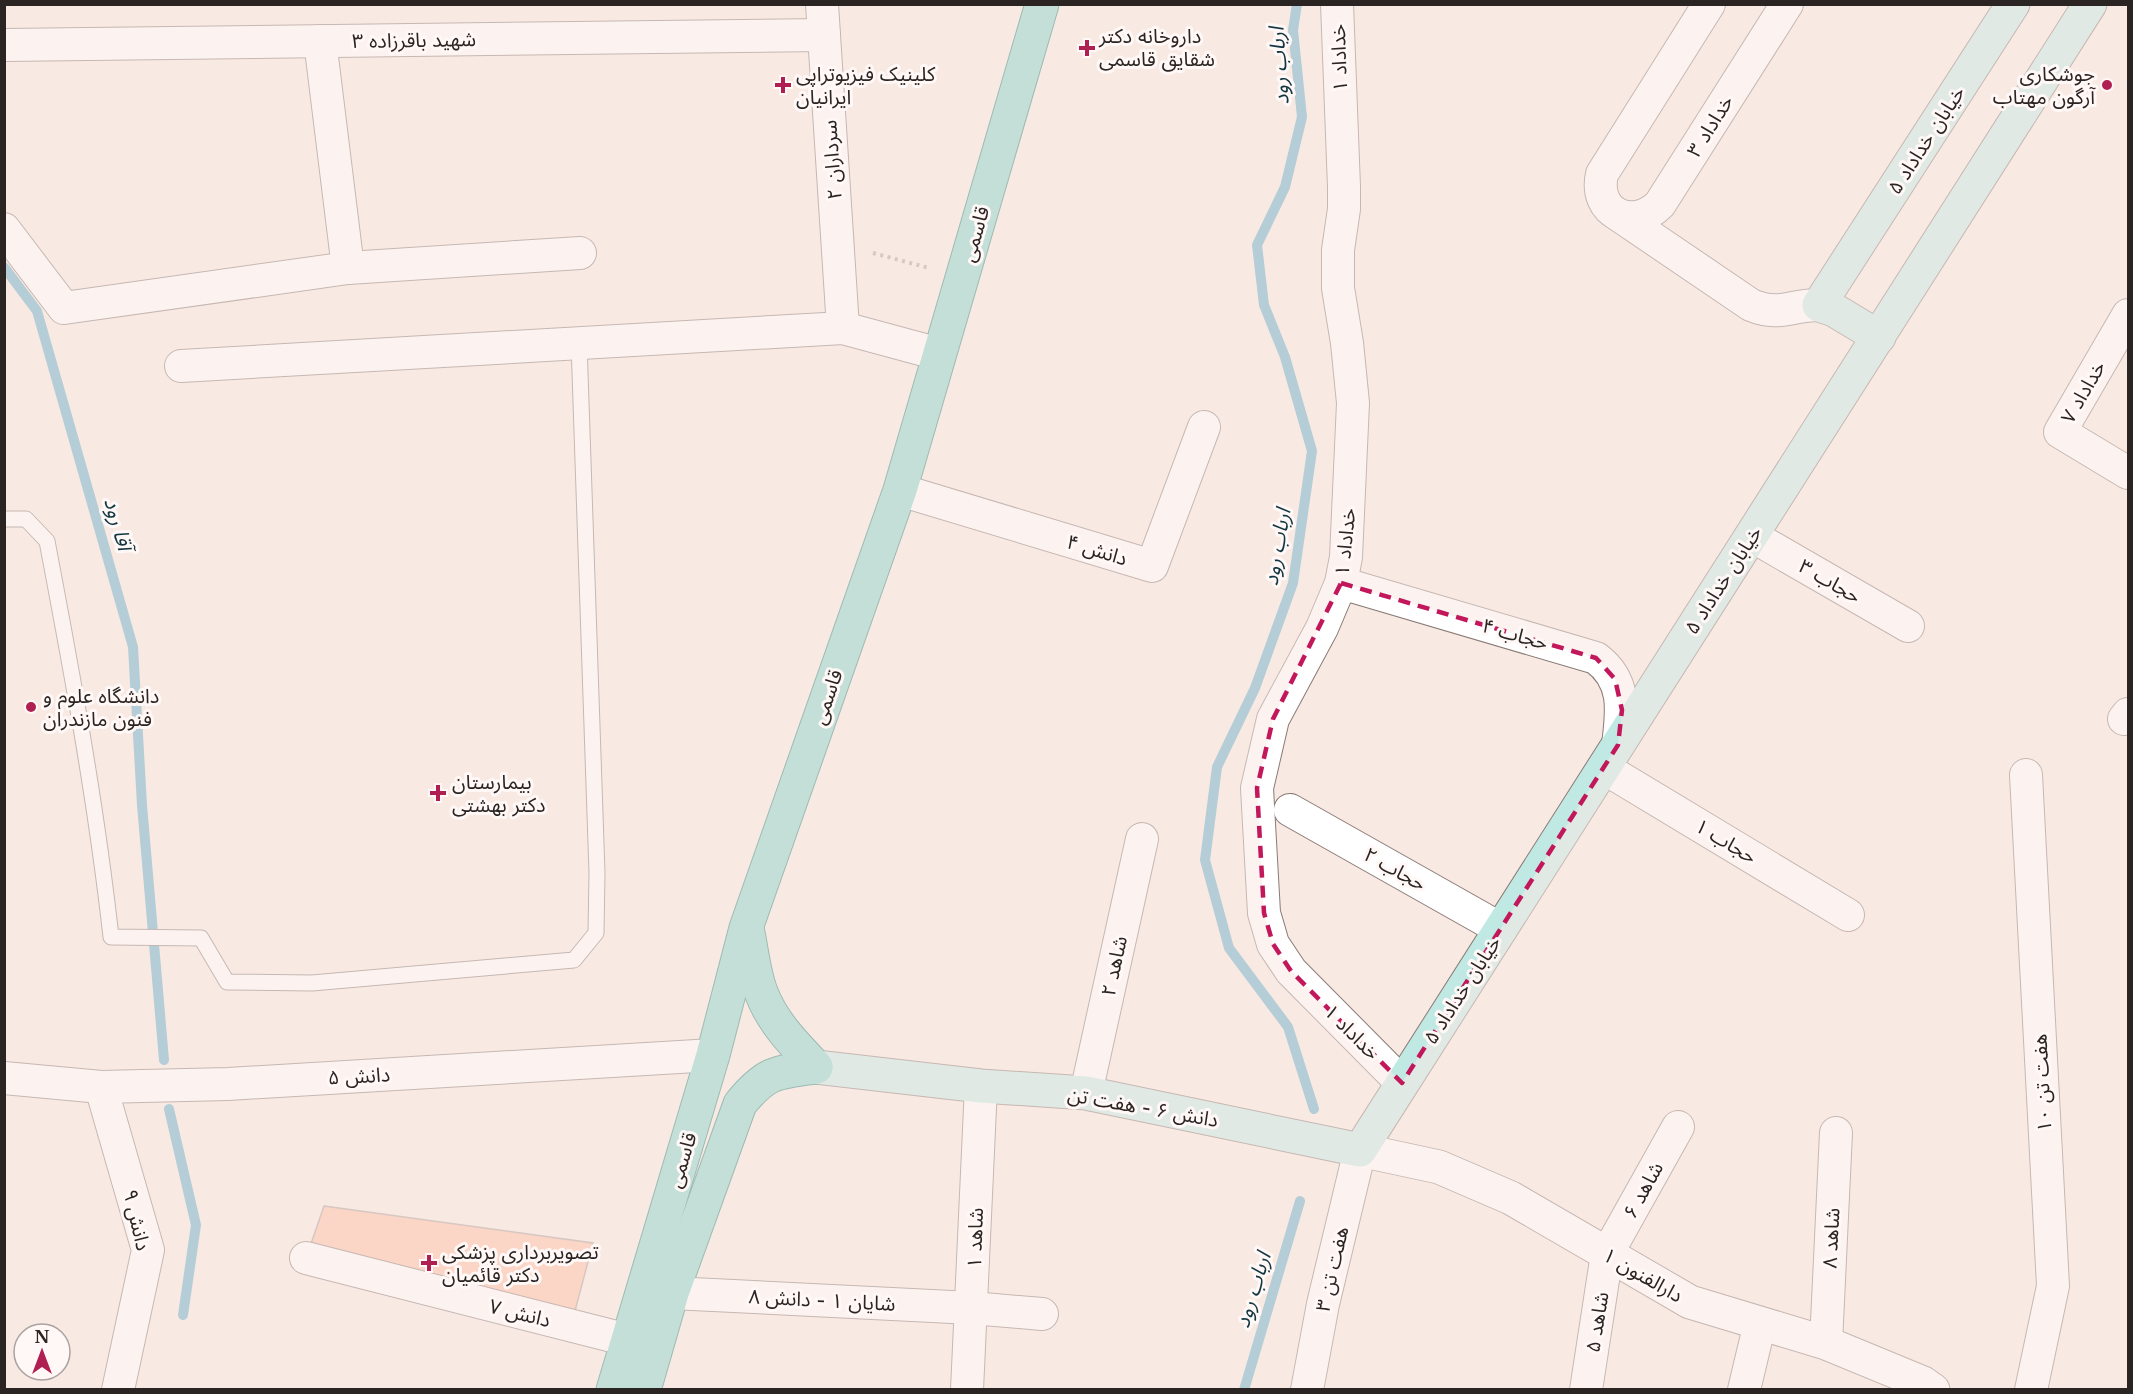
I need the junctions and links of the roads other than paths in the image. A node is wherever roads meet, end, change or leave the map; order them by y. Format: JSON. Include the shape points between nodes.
{"nodes":[{"id":1,"x":1042,"y":4,"type":"edge"},
{"id":2,"x":1337,"y":4,"type":"edge"},
{"id":3,"x":1709,"y":4,"type":"edge"},
{"id":4,"x":1787,"y":4,"type":"edge"},
{"id":5,"x":2013,"y":4,"type":"edge"},
{"id":6,"x":2089,"y":7,"type":"edge"},
{"id":7,"x":823,"y":20,"type":"edge"},
{"id":8,"x":321,"y":42,"type":"junction"},
{"id":9,"x":4,"y":45,"type":"edge"},
{"id":10,"x":1614,"y":212,"type":"junction"},
{"id":11,"x":4,"y":229,"type":"edge"},
{"id":12,"x":580,"y":253,"type":"dead end"},
{"id":13,"x":348,"y":268,"type":"junction"},
{"id":14,"x":1819,"y":305,"type":"junction"},
{"id":15,"x":2128,"y":315,"type":"edge"},
{"id":16,"x":843,"y":328,"type":"junction"},
{"id":17,"x":1879,"y":337,"type":"junction"},
{"id":18,"x":579,"y":343,"type":"junction"},
{"id":19,"x":939,"y":354,"type":"junction"},
{"id":20,"x":181,"y":366,"type":"dead end"},
{"id":21,"x":1204,"y":427,"type":"dead end"},
{"id":22,"x":2128,"y":473,"type":"edge"},
{"id":23,"x":900,"y":490,"type":"junction"},
{"id":24,"x":4,"y":519,"type":"edge"},
{"id":25,"x":1752,"y":536,"type":"junction"},
{"id":26,"x":1341,"y":584,"type":"junction"},
{"id":27,"x":1908,"y":626,"type":"dead end"},
{"id":28,"x":1611,"y":756,"type":"junction"},
{"id":29,"x":2026,"y":774,"type":"dead end"},
{"id":30,"x":1290,"y":810,"type":"dead end"},
{"id":31,"x":1142,"y":839,"type":"dead end"},
{"id":32,"x":1848,"y":915,"type":"dead end"},
{"id":33,"x":746,"y":928,"type":"junction"},
{"id":34,"x":1501,"y":929,"type":"junction"},
{"id":35,"x":713,"y":1055,"type":"junction"},
{"id":36,"x":816,"y":1067,"type":"junction"},
{"id":37,"x":4,"y":1078,"type":"edge"},
{"id":38,"x":1402,"y":1083,"type":"junction"},
{"id":39,"x":981,"y":1086,"type":"junction"},
{"id":40,"x":101,"y":1088,"type":"junction"},
{"id":41,"x":1086,"y":1093,"type":"junction"},
{"id":42,"x":1678,"y":1127,"type":"dead end"},
{"id":43,"x":1836,"y":1133,"type":"dead end"},
{"id":44,"x":1360,"y":1150,"type":"junction"},
{"id":45,"x":1607,"y":1254,"type":"junction"},
{"id":46,"x":306,"y":1258,"type":"dead end"},
{"id":47,"x":672,"y":1293,"type":"junction"},
{"id":48,"x":972,"y":1308,"type":"junction"},
{"id":49,"x":1042,"y":1314,"type":"dead end"},
{"id":50,"x":1760,"y":1323,"type":"junction"},
{"id":51,"x":628,"y":1340,"type":"junction"},
{"id":52,"x":1826,"y":1343,"type":"junction"},
{"id":53,"x":118,"y":1389,"type":"edge"},
{"id":54,"x":613,"y":1389,"type":"edge"},
{"id":55,"x":644,"y":1389,"type":"edge"},
{"id":56,"x":967,"y":1389,"type":"edge"},
{"id":57,"x":1307,"y":1389,"type":"edge"},
{"id":58,"x":1586,"y":1389,"type":"edge"},
{"id":59,"x":1744,"y":1389,"type":"edge"},
{"id":60,"x":1933,"y":1389,"type":"edge"},
{"id":61,"x":2031,"y":1389,"type":"edge"}],
"edges":[{"from":1,"to":19,"type":"main road","name":"قاسمی"},
{"from":2,"to":26,"type":"street","name":"خداداد ۱","via":[[1344,187],[1338,288],[1353,403],[1346,556]]},
{"from":3,"to":10,"type":"street","via":[[1602,174],[1601,195]]},
{"from":4,"to":10,"type":"street","name":"خداداد ۳","via":[[1660,204],[1643,217],[1623,217]]},
{"from":5,"to":14,"type":"main road","name":"خیابان خداداد ۵"},
{"from":6,"to":17,"type":"main road","name":"خیابان خداداد ۵"},
{"from":7,"to":8,"type":"street","name":"شهید باقرزاده ۳"},
{"from":7,"to":16,"type":"street","name":"سرداران ۲"},
{"from":8,"to":9,"type":"street","name":"شهید باقرزاده ۳"},
{"from":8,"to":13,"type":"street"},
{"from":10,"to":14,"type":"street","via":[[1764,311]]},
{"from":11,"to":13,"type":"street","via":[[64,309]]},
{"from":12,"to":13,"type":"street"},
{"from":14,"to":17,"type":"main road"},
{"from":15,"to":22,"type":"street","name":"خداداد ۷","via":[[2060,432]]},
{"from":16,"to":18,"type":"street"},
{"from":16,"to":19,"type":"street"},
{"from":17,"to":25,"type":"main road","name":"خیابان خداداد ۵"},
{"from":18,"to":20,"type":"street"},
{"from":18,"to":24,"type":"lane","via":[[597,873],[596,933],[574,960],[312,983],[227,981],[201,938],[111,937],[83,727],[47,541],[26,519]]},
{"from":19,"to":23,"type":"main road","name":"قاسمی"},
{"from":21,"to":23,"type":"street","name":"دانش ۴","via":[[1152,566]]},
{"from":23,"to":33,"type":"main road","name":"قاسمی"},
{"from":25,"to":27,"type":"street","name":"حجاب ۳"},
{"from":25,"to":28,"type":"main road","name":"خیابان خداداد ۵"},
{"from":26,"to":28,"type":"street","name":"حجاب ۴","via":[[1596,658],[1607,666],[1620,694],[1622,710]]},
{"from":26,"to":38,"type":"street","name":"خداداد ۱","via":[[1273,719],[1257,788],[1264,913],[1273,944],[1291,971]]},
{"from":28,"to":32,"type":"street","name":"حجاب ۱"},
{"from":28,"to":34,"type":"main road","name":"خیابان خداداد ۵"},
{"from":29,"to":61,"type":"street","name":"هفت تن ۱۰","via":[[2053,1286]]},
{"from":30,"to":34,"type":"street","name":"حجاب ۲"},
{"from":31,"to":41,"type":"street","name":"شاهد ۲"},
{"from":33,"to":35,"type":"main road","name":"قاسمی"},
{"from":33,"to":36,"type":"main road","via":[[760,991],[770,1011],[788,1038]]},
{"from":34,"to":38,"type":"main road","name":"خیابان خداداد ۵"},
{"from":35,"to":40,"type":"street","name":"دانش ۵"},
{"from":35,"to":51,"type":"main road","name":"قاسمی"},
{"from":36,"to":39,"type":"main road","name":"دانش ۶ - هفت تن"},
{"from":36,"to":47,"type":"main road","via":[[782,1071],[757,1083],[740,1104]]},
{"from":37,"to":40,"type":"street","name":"دانش ۵"},
{"from":38,"to":44,"type":"main road","name":"خیابان خداداد ۵"},
{"from":39,"to":41,"type":"main road","name":"دانش ۶ - هفت تن"},
{"from":39,"to":48,"type":"street","name":"شاهد ۱"},
{"from":40,"to":53,"type":"street","name":"دانش ۹","via":[[147,1250]]},
{"from":41,"to":44,"type":"main road","name":"دانش ۶ - هفت تن"},
{"from":42,"to":45,"type":"street","name":"شاهد ۶"},
{"from":43,"to":52,"type":"street","name":"شاهد ۸"},
{"from":44,"to":45,"type":"street","name":"دارالفنون ۱","via":[[1439,1167],[1511,1198]]},
{"from":44,"to":57,"type":"street","name":"هفت تن ۳"},
{"from":45,"to":50,"type":"street","name":"دارالفنون ۱","via":[[1690,1302]]},
{"from":45,"to":58,"type":"street","name":"شاهد ۵"},
{"from":46,"to":51,"type":"street","name":"دانش ۷"},
{"from":47,"to":48,"type":"street","name":"شایان ۱ - دانش ۸"},
{"from":47,"to":55,"type":"main road"},
{"from":48,"to":49,"type":"street","name":"شایان ۱ - دانش ۸"},
{"from":48,"to":56,"type":"street","name":"شاهد ۱"},
{"from":50,"to":52,"type":"street","name":"دارالفنون ۱"},
{"from":50,"to":59,"type":"street"},
{"from":51,"to":54,"type":"main road","name":"قاسمی"},
{"from":52,"to":60,"type":"street","name":"دارالفنون ۱"}]}
